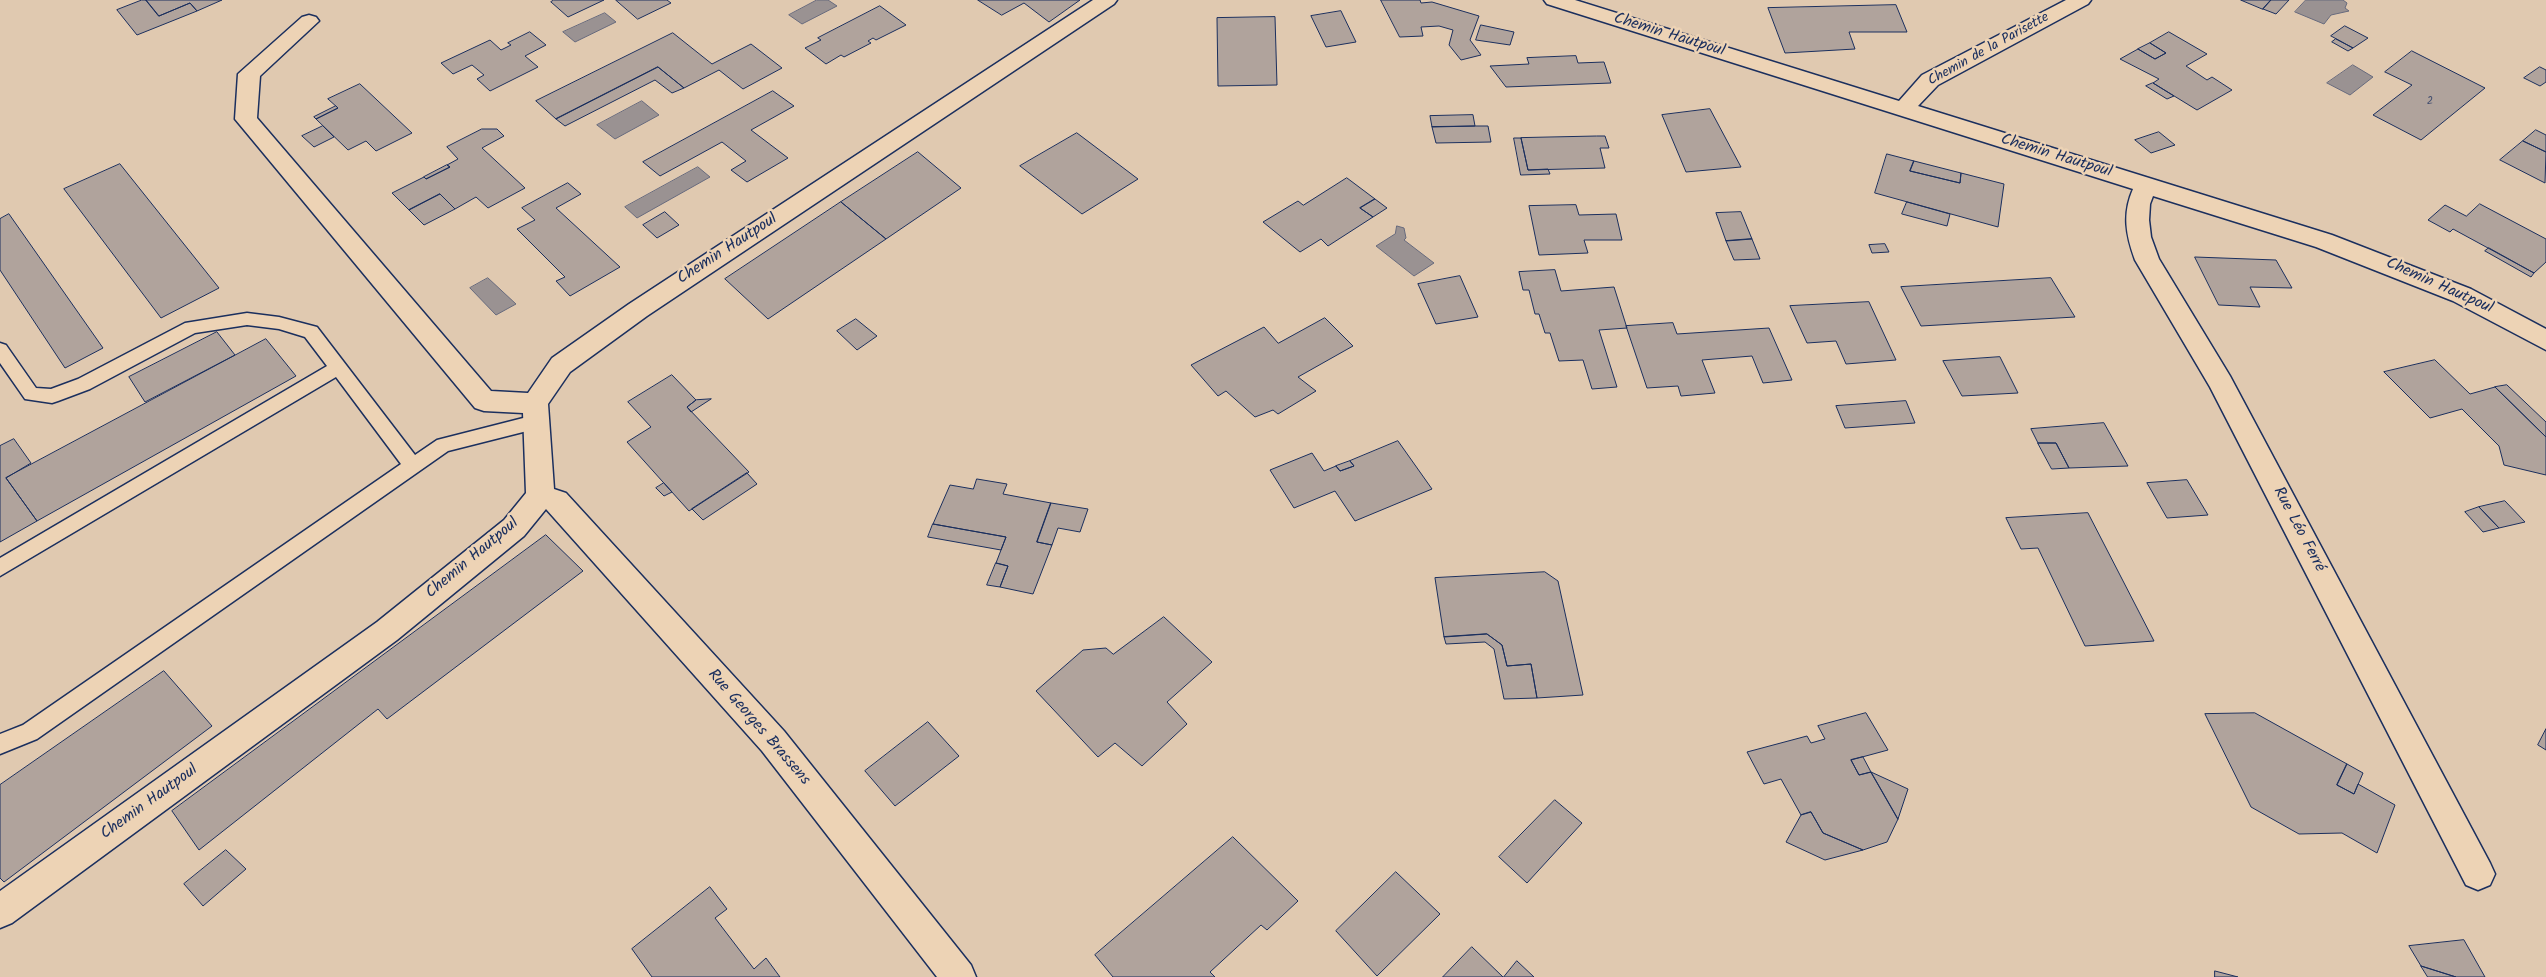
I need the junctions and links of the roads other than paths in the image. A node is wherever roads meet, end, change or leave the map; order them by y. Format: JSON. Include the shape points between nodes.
{"nodes":[{"id":1,"x":1107,"y":0,"type":"edge"},
{"id":2,"x":1554,"y":0,"type":"edge"},
{"id":3,"x":2081,"y":0,"type":"edge"},
{"id":4,"x":308,"y":21,"type":"dead end"},
{"id":5,"x":1906,"y":110,"type":"junction"},
{"id":6,"x":2146,"y":185,"type":"junction"},
{"id":7,"x":2546,"y":341,"type":"edge"},
{"id":8,"x":0,"y":350,"type":"edge"},
{"id":9,"x":339,"y":367,"type":"junction"},
{"id":10,"x":535,"y":412,"type":"junction"},
{"id":11,"x":413,"y":466,"type":"junction"},
{"id":12,"x":540,"y":496,"type":"junction"},
{"id":13,"x":0,"y":568,"type":"edge"},
{"id":14,"x":0,"y":744,"type":"edge"},
{"id":15,"x":2478,"y":874,"type":"dead end"},
{"id":16,"x":0,"y":911,"type":"edge"},
{"id":17,"x":959,"y":977,"type":"edge"}],
"edges":[{"from":1,"to":10,"type":"street","name":"Chemin Hautpoul","via":[[638,310],[561,365]]},
{"from":2,"to":5,"type":"street","name":"Chemin Hautpoul"},
{"from":3,"to":5,"type":"street","name":"Chemin de la Parisette","via":[[1930,80],[1909,102]]},
{"from":4,"to":10,"type":"street","via":[[249,74],[246,119],[484,401]]},
{"from":5,"to":6,"type":"street","name":"Chemin Hautpoul"},
{"from":6,"to":7,"type":"street","name":"Chemin Hautpoul","via":[[2370,258],[2462,295]]},
{"from":6,"to":15,"type":"street","name":"Rue Léo Ferré","via":[[2138,204],[2137,220],[2147,260],[2221,383]]},
{"from":8,"to":9,"type":"lane","via":[[31,394],[52,396],[84,384],[191,327],[247,319],[311,332]]},
{"from":9,"to":11,"type":"lane"},
{"from":9,"to":13,"type":"lane"},
{"from":10,"to":11,"type":"lane","via":[[443,444]]},
{"from":10,"to":12,"type":"street"},
{"from":11,"to":14,"type":"lane","via":[[30,732]]},
{"from":12,"to":16,"type":"street","name":"Chemin Hautpoul","via":[[514,528],[386,631]]},
{"from":12,"to":17,"type":"street","name":"Rue Georges Brassens","via":[[556,501],[773,741]]}]}
